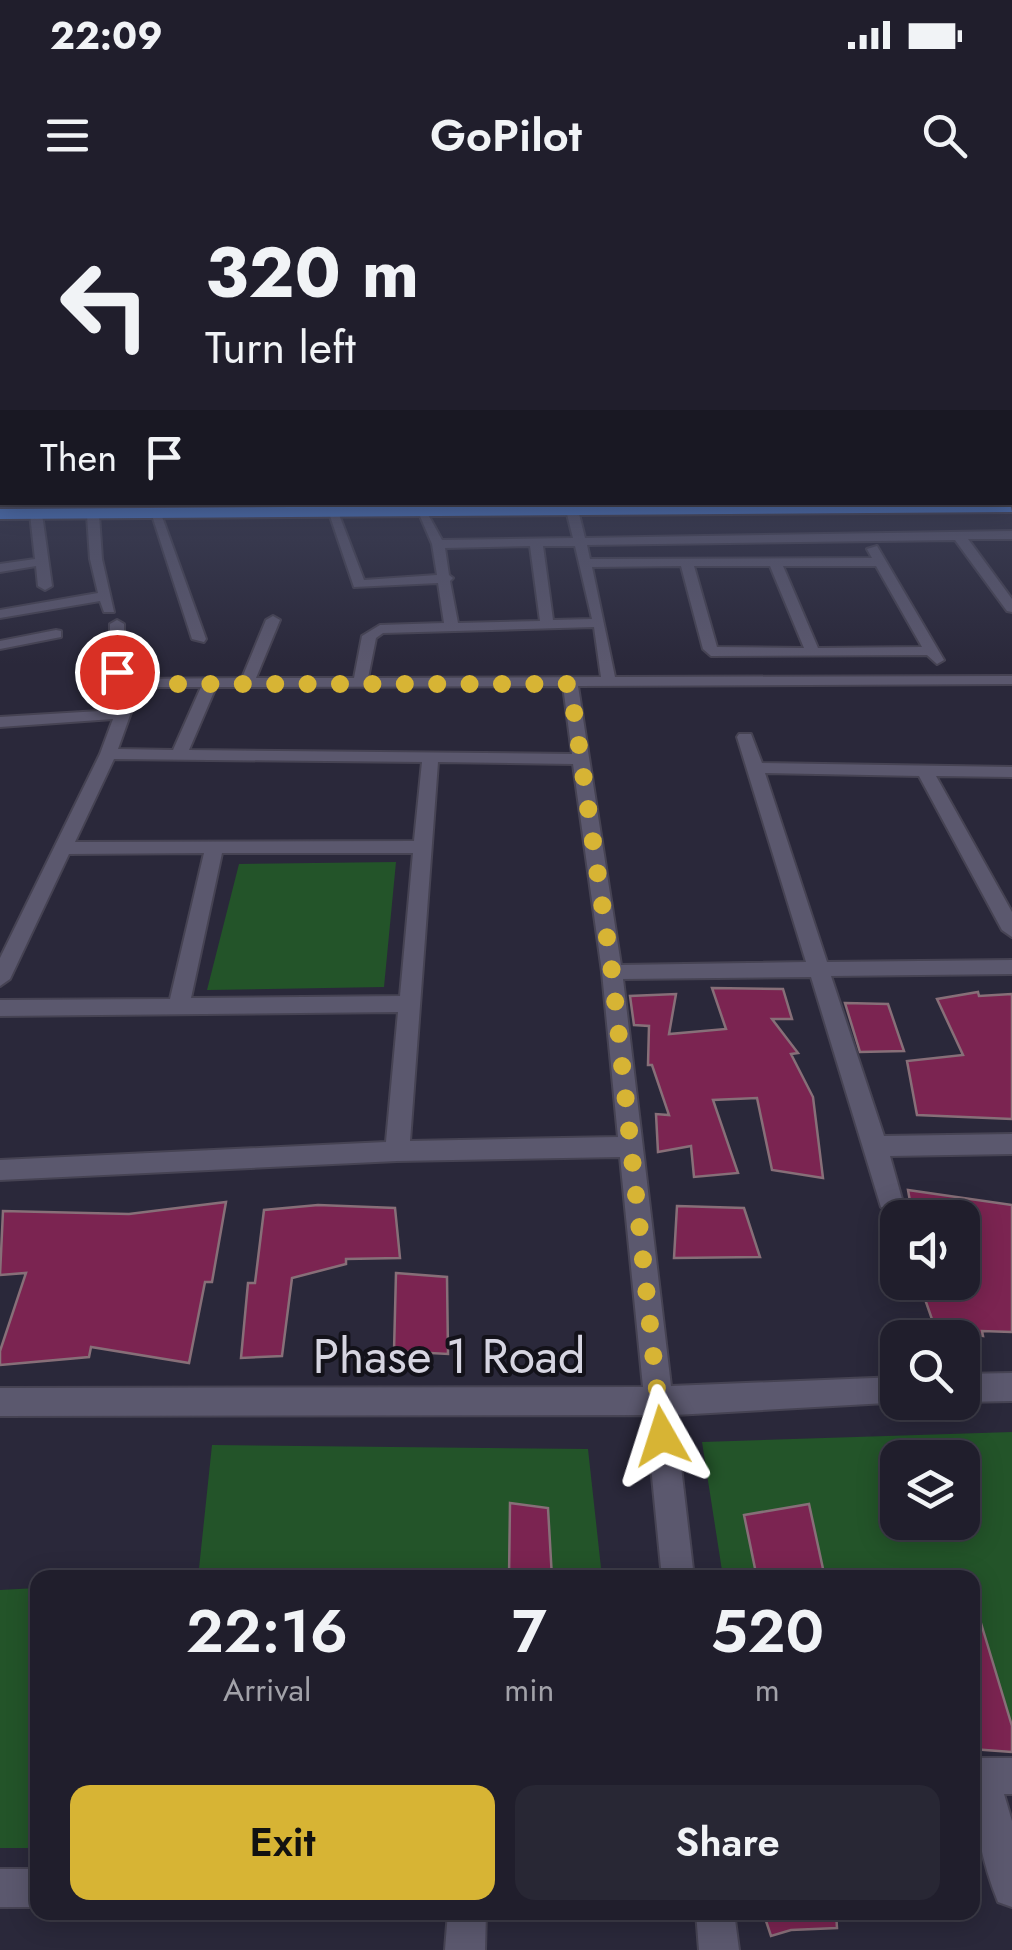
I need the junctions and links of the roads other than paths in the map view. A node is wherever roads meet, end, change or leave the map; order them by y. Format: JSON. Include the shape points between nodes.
{"nodes":[{"id":1,"x":884,"y":505,"type":"edge"},
{"id":2,"x":937,"y":505,"type":"edge"},
{"id":3,"x":572,"y":510,"type":"junction"},
{"id":4,"x":421,"y":511,"type":"junction"},
{"id":5,"x":0,"y":512,"type":"edge"},
{"id":6,"x":332,"y":512,"type":"junction"},
{"id":7,"x":36,"y":514,"type":"junction"},
{"id":8,"x":93,"y":514,"type":"junction"},
{"id":9,"x":155,"y":514,"type":"junction"},
{"id":10,"x":1012,"y":535,"type":"edge"},
{"id":11,"x":959,"y":536,"type":"junction"},
{"id":12,"x":866,"y":537,"type":"junction"},
{"id":13,"x":581,"y":541,"type":"junction"},
{"id":14,"x":536,"y":542,"type":"junction"},
{"id":15,"x":438,"y":544,"type":"junction"},
{"id":16,"x":40,"y":562,"type":"junction"},
{"id":17,"x":586,"y":562,"type":"junction"},
{"id":18,"x":686,"y":562,"type":"junction"},
{"id":19,"x":774,"y":562,"type":"junction"},
{"id":20,"x":880,"y":562,"type":"junction"},
{"id":21,"x":0,"y":568,"type":"edge"},
{"id":22,"x":447,"y":578,"type":"junction"},
{"id":23,"x":45,"y":586,"type":"dead end"},
{"id":24,"x":104,"y":596,"type":"junction"},
{"id":25,"x":1012,"y":608,"type":"edge"},
{"id":26,"x":0,"y":614,"type":"edge"},
{"id":27,"x":274,"y":620,"type":"dead end"},
{"id":28,"x":451,"y":624,"type":"junction"},
{"id":29,"x":546,"y":624,"type":"junction"},
{"id":30,"x":600,"y":624,"type":"junction"},
{"id":31,"x":56,"y":634,"type":"dead end"},
{"id":32,"x":199,"y":639,"type":"dead end"},
{"id":33,"x":0,"y":645,"type":"edge"},
{"id":34,"x":931,"y":650,"type":"junction"},
{"id":35,"x":813,"y":652,"type":"junction"},
{"id":36,"x":1012,"y":680,"type":"edge"},
{"id":37,"x":948,"y":681,"type":"junction"},
{"id":38,"x":360,"y":682,"type":"junction"},
{"id":39,"x":210,"y":683,"type":"junction"},
{"id":40,"x":247,"y":683,"type":"junction"},
{"id":41,"x":134,"y":684,"type":"junction"},
{"id":42,"x":570,"y":684,"type":"junction"},
{"id":43,"x":610,"y":684,"type":"junction"},
{"id":44,"x":123,"y":714,"type":"junction"},
{"id":45,"x":0,"y":722,"type":"edge"},
{"id":46,"x":745,"y":738,"type":"dead end"},
{"id":47,"x":108,"y":754,"type":"junction"},
{"id":48,"x":178,"y":757,"type":"junction"},
{"id":49,"x":582,"y":758,"type":"junction"},
{"id":50,"x":430,"y":760,"type":"junction"},
{"id":51,"x":757,"y":768,"type":"junction"},
{"id":52,"x":925,"y":771,"type":"junction"},
{"id":53,"x":1012,"y":772,"type":"edge"},
{"id":54,"x":422,"y":847,"type":"junction"},
{"id":55,"x":63,"y":848,"type":"junction"},
{"id":56,"x":214,"y":848,"type":"junction"},
{"id":57,"x":1012,"y":930,"type":"edge"},
{"id":58,"x":1012,"y":967,"type":"edge"},
{"id":59,"x":818,"y":968,"type":"junction"},
{"id":60,"x":612,"y":972,"type":"junction"},
{"id":61,"x":0,"y":979,"type":"edge"},
{"id":62,"x":409,"y":1004,"type":"junction"},
{"id":63,"x":180,"y":1006,"type":"junction"},
{"id":64,"x":0,"y":1008,"type":"edge"},
{"id":65,"x":1012,"y":1144,"type":"edge"},
{"id":66,"x":876,"y":1146,"type":"junction"},
{"id":67,"x":632,"y":1147,"type":"junction"},
{"id":68,"x":396,"y":1152,"type":"junction"},
{"id":69,"x":0,"y":1170,"type":"edge"},
{"id":70,"x":890,"y":1200,"type":"dead end"},
{"id":71,"x":980,"y":1388,"type":"edge"},
{"id":72,"x":1012,"y":1388,"type":"edge"},
{"id":73,"x":880,"y":1392,"type":"edge"},
{"id":74,"x":658,"y":1401,"type":"junction"},
{"id":75,"x":0,"y":1402,"type":"edge"},
{"id":76,"x":677,"y":1570,"type":"edge"},
{"id":77,"x":989,"y":1776,"type":"edge"},
{"id":78,"x":0,"y":1888,"type":"edge"},
{"id":79,"x":30,"y":1888,"type":"edge"},
{"id":80,"x":1012,"y":1888,"type":"edge"},
{"id":81,"x":467,"y":1920,"type":"edge"},
{"id":82,"x":716,"y":1920,"type":"edge"},
{"id":83,"x":465,"y":1950,"type":"edge"},
{"id":84,"x":719,"y":1950,"type":"edge"}],
"edges":[{"from":1,"to":5,"type":"highway"},
{"from":2,"to":3,"type":"highway"},
{"from":3,"to":4,"type":"highway"},
{"from":3,"to":13,"type":"street"},
{"from":4,"to":6,"type":"highway"},
{"from":4,"to":15,"type":"street"},
{"from":5,"to":7,"type":"highway"},
{"from":6,"to":9,"type":"highway"},
{"from":6,"to":22,"type":"street","via":[[359,584]]},
{"from":7,"to":8,"type":"highway"},
{"from":7,"to":16,"type":"street"},
{"from":8,"to":9,"type":"highway"},
{"from":8,"to":24,"type":"street"},
{"from":9,"to":32,"type":"street"},
{"from":10,"to":11,"type":"street"},
{"from":11,"to":12,"type":"street"},
{"from":11,"to":25,"type":"street"},
{"from":12,"to":13,"type":"street"},
{"from":12,"to":20,"type":"street"},
{"from":13,"to":14,"type":"street"},
{"from":13,"to":17,"type":"street"},
{"from":14,"to":15,"type":"street"},
{"from":14,"to":29,"type":"street"},
{"from":15,"to":22,"type":"street"},
{"from":16,"to":21,"type":"street"},
{"from":16,"to":23,"type":"street"},
{"from":17,"to":18,"type":"street"},
{"from":17,"to":30,"type":"street"},
{"from":18,"to":19,"type":"street"},
{"from":18,"to":35,"type":"street","via":[[712,652]]},
{"from":19,"to":20,"type":"street"},
{"from":19,"to":35,"type":"street"},
{"from":20,"to":34,"type":"street"},
{"from":22,"to":28,"type":"street"},
{"from":24,"to":26,"type":"street"},
{"from":24,"to":41,"type":"street","via":[[113,618],[117,672]]},
{"from":27,"to":40,"type":"street"},
{"from":28,"to":29,"type":"street"},
{"from":28,"to":38,"type":"street","via":[[371,633]]},
{"from":29,"to":30,"type":"street"},
{"from":30,"to":43,"type":"street"},
{"from":31,"to":33,"type":"street"},
{"from":34,"to":35,"type":"street"},
{"from":34,"to":37,"type":"street"},
{"from":36,"to":37,"type":"street"},
{"from":37,"to":43,"type":"street"},
{"from":38,"to":40,"type":"street"},
{"from":38,"to":42,"type":"street"},
{"from":39,"to":40,"type":"street"},
{"from":39,"to":41,"type":"street"},
{"from":39,"to":48,"type":"street"},
{"from":41,"to":44,"type":"street"},
{"from":42,"to":43,"type":"street"},
{"from":42,"to":49,"type":"street"},
{"from":44,"to":45,"type":"street"},
{"from":44,"to":47,"type":"street"},
{"from":46,"to":51,"type":"street"},
{"from":47,"to":48,"type":"street"},
{"from":47,"to":55,"type":"street"},
{"from":48,"to":50,"type":"street"},
{"from":49,"to":50,"type":"street"},
{"from":49,"to":60,"type":"street"},
{"from":50,"to":54,"type":"street"},
{"from":51,"to":52,"type":"street"},
{"from":51,"to":59,"type":"street"},
{"from":52,"to":53,"type":"street"},
{"from":52,"to":57,"type":"street"},
{"from":54,"to":56,"type":"street"},
{"from":54,"to":62,"type":"street"},
{"from":55,"to":56,"type":"street"},
{"from":55,"to":61,"type":"street"},
{"from":56,"to":63,"type":"street"},
{"from":58,"to":59,"type":"street"},
{"from":59,"to":60,"type":"street"},
{"from":59,"to":66,"type":"street"},
{"from":60,"to":67,"type":"street"},
{"from":62,"to":63,"type":"street"},
{"from":62,"to":68,"type":"street"},
{"from":63,"to":64,"type":"street"},
{"from":65,"to":66,"type":"street"},
{"from":66,"to":70,"type":"street"},
{"from":67,"to":68,"type":"street"},
{"from":67,"to":74,"type":"street"},
{"from":68,"to":69,"type":"street"},
{"from":71,"to":72,"type":"street"},
{"from":73,"to":74,"type":"street","name":"Phase 1 Road"},
{"from":74,"to":75,"type":"street","name":"Phase 1 Road"},
{"from":74,"to":76,"type":"street"},
{"from":77,"to":80,"type":"street"},
{"from":78,"to":79,"type":"street"},
{"from":81,"to":83,"type":"street"},
{"from":82,"to":84,"type":"street"}]}
